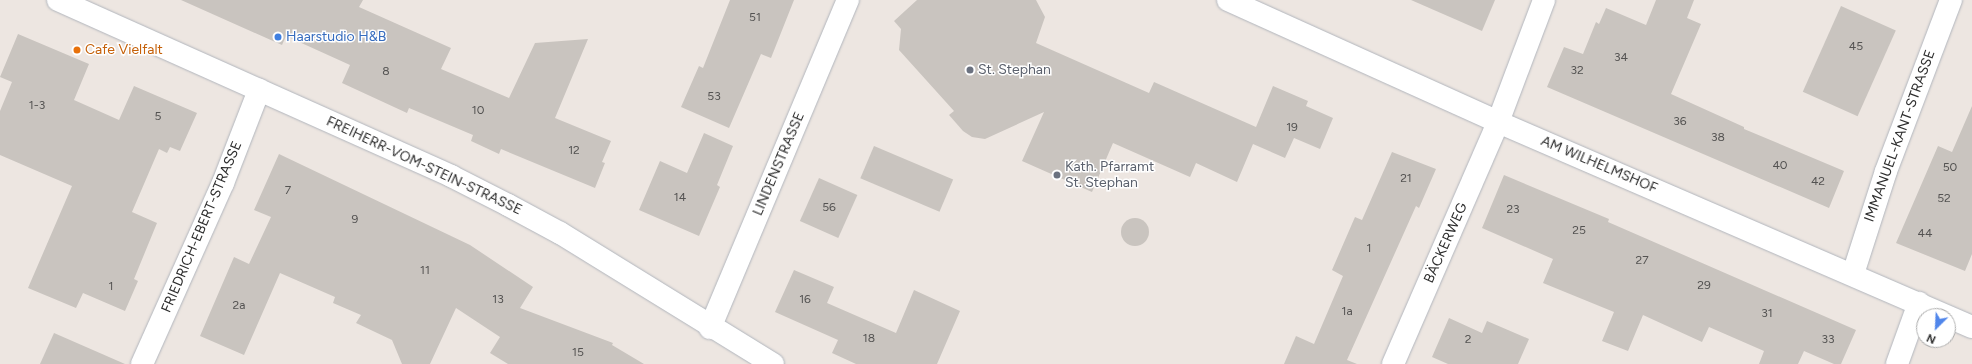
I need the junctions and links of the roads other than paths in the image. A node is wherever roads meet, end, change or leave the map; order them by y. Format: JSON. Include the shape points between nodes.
{"nodes":[{"id":1,"x":58,"y":0,"type":"edge"},
{"id":2,"x":848,"y":0,"type":"edge"},
{"id":3,"x":1228,"y":0,"type":"edge"},
{"id":4,"x":1544,"y":0,"type":"edge"},
{"id":5,"x":1951,"y":0,"type":"edge"},
{"id":6,"x":259,"y":90,"type":"junction"},
{"id":7,"x":1498,"y":122,"type":"junction"},
{"id":8,"x":1853,"y":274,"type":"junction"},
{"id":9,"x":1919,"y":303,"type":"junction"},
{"id":10,"x":1972,"y":326,"type":"edge"},
{"id":11,"x":710,"y":328,"type":"junction"},
{"id":12,"x":764,"y":362,"type":"edge"},
{"id":13,"x":142,"y":364,"type":"edge"},
{"id":14,"x":1393,"y":364,"type":"edge"},
{"id":15,"x":1897,"y":364,"type":"edge"}],
"edges":[{"from":1,"to":6,"type":"street","name":"FREIHERR-VOM-STEIN-STRASSE"},
{"from":2,"to":11,"type":"street","name":"LINDENSTRASSE"},
{"from":3,"to":7,"type":"street","name":"AM WILHELMSHOF"},
{"from":4,"to":7,"type":"street","name":"BÄCKERWEG"},
{"from":5,"to":8,"type":"street","name":"IMMANUEL-KANT-STRASSE","via":[[1886,171]]},
{"from":6,"to":11,"type":"street","name":"FREIHERR-VOM-STEIN-STRASSE","via":[[451,176],[508,205],[652,290]]},
{"from":6,"to":13,"type":"street","name":"FRIEDRICH-EBERT-STRASSE","via":[[223,183]]},
{"from":7,"to":8,"type":"street","name":"AM WILHELMSHOF"},
{"from":7,"to":14,"type":"street","name":"BÄCKERWEG"},
{"from":8,"to":9,"type":"street","name":"AM WILHELMSHOF"},
{"from":9,"to":10,"type":"street","name":"AM WILHELMSHOF"},
{"from":9,"to":15,"type":"street"},
{"from":11,"to":12,"type":"street","name":"FREIHERR-VOM-STEIN-STRASSE"}]}
